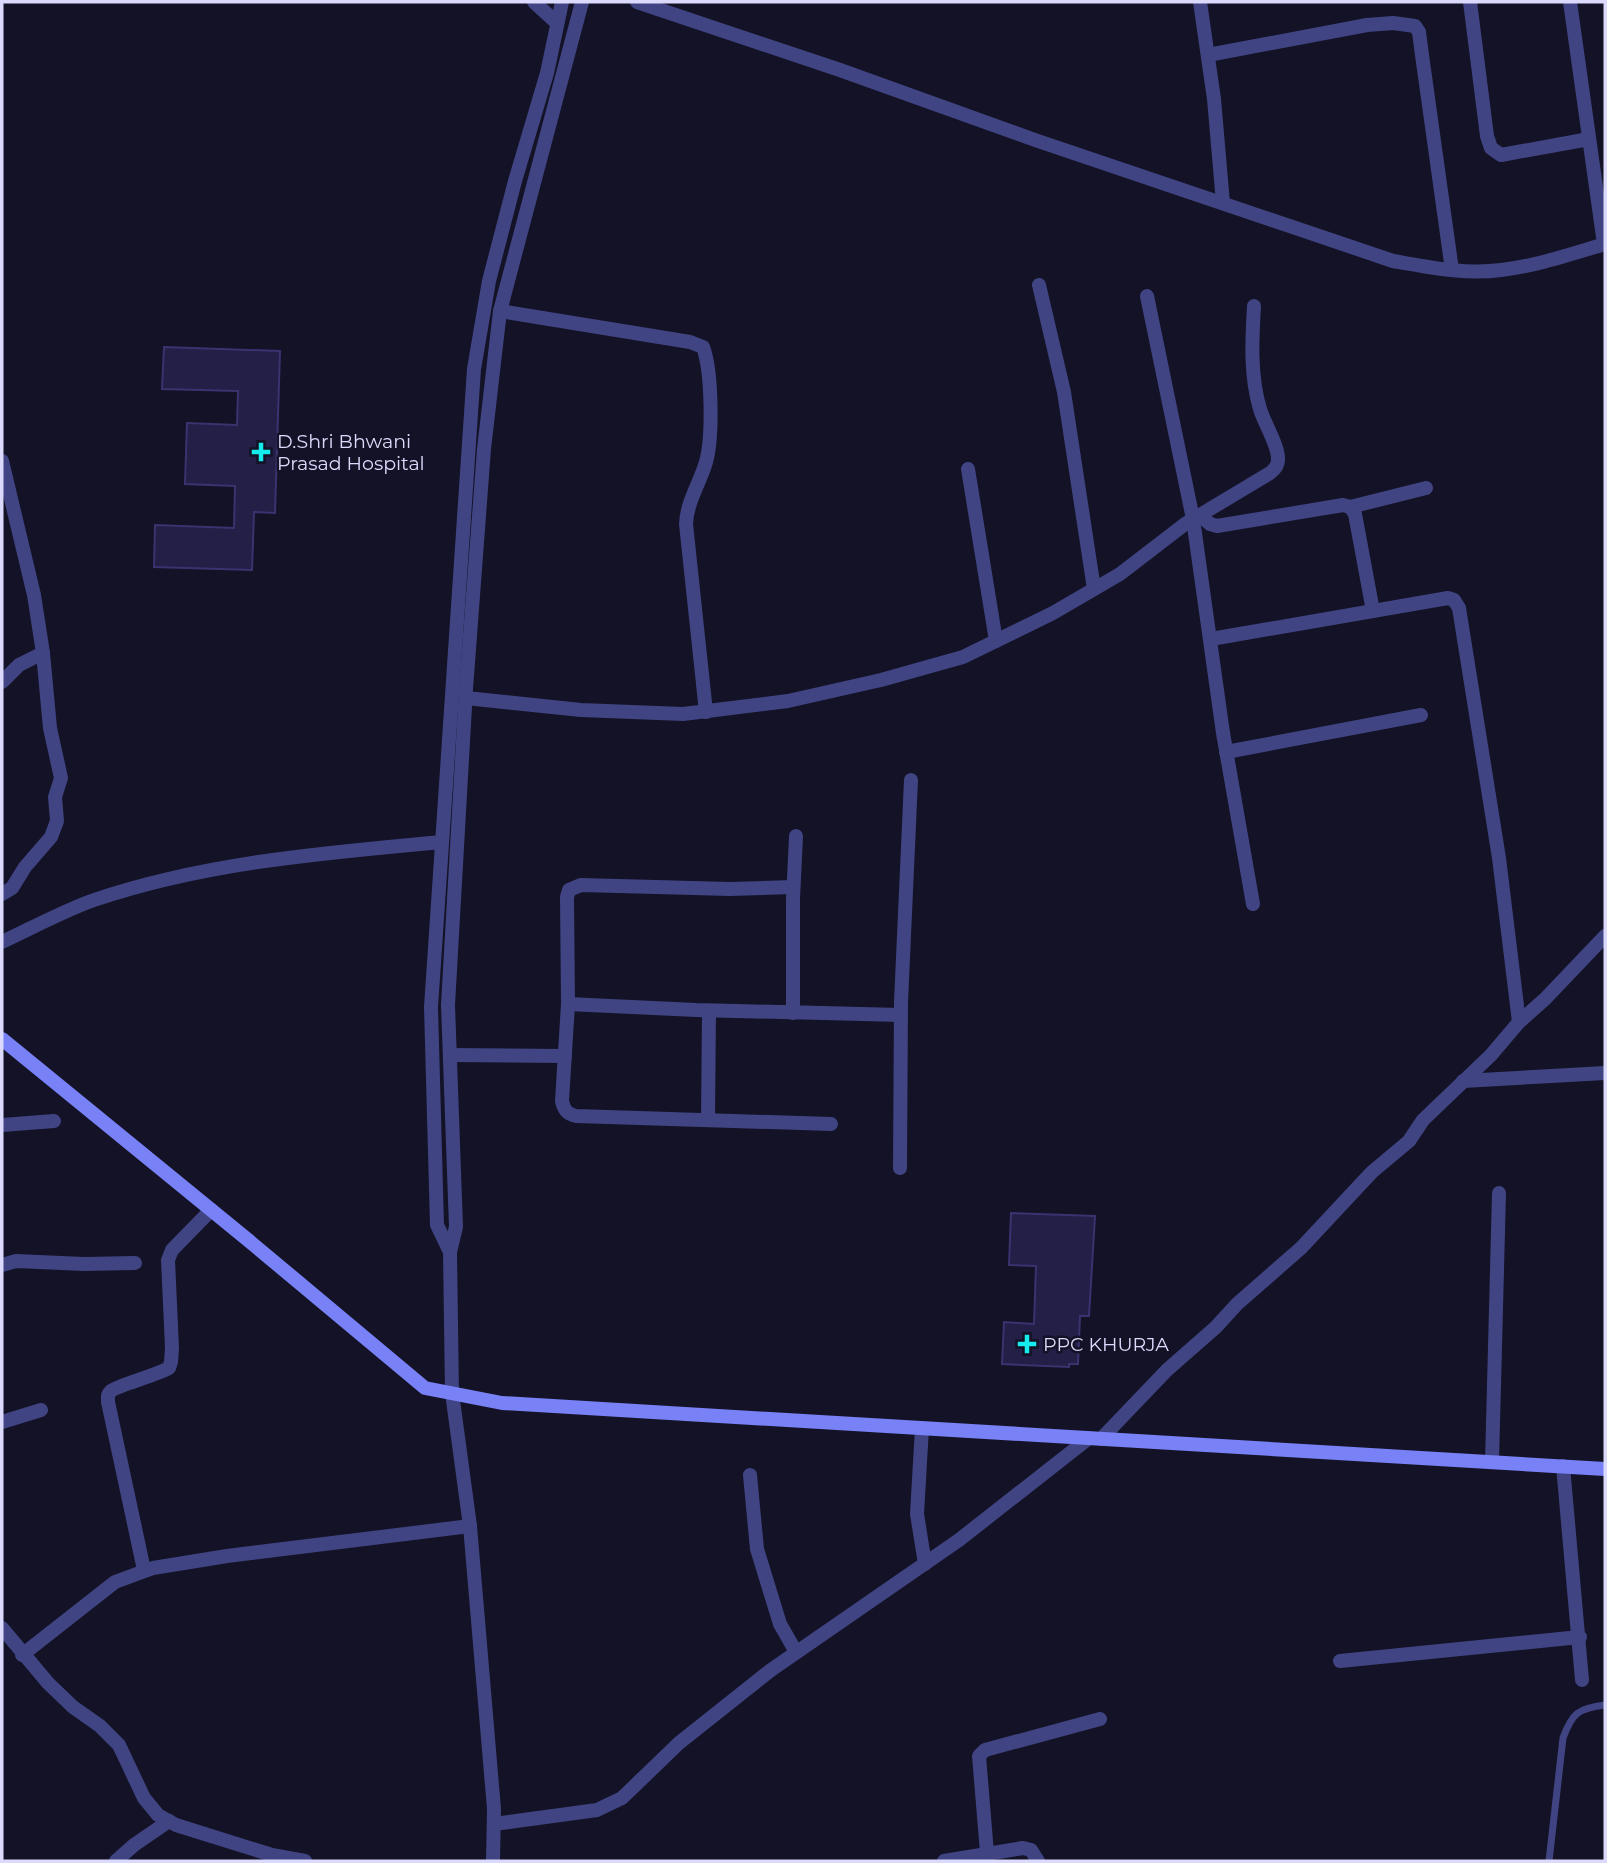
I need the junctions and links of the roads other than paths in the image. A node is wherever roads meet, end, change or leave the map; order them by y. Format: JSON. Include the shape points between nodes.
{"nodes":[{"id":1,"x":534,"y":2,"type":"edge"},
{"id":2,"x":561,"y":2,"type":"edge"},
{"id":3,"x":637,"y":2,"type":"edge"},
{"id":4,"x":1200,"y":2,"type":"edge"},
{"id":5,"x":1470,"y":2,"type":"edge"},
{"id":6,"x":1570,"y":2,"type":"edge"},
{"id":7,"x":579,"y":8,"type":"edge"},
{"id":8,"x":557,"y":23,"type":"junction"},
{"id":9,"x":1208,"y":55,"type":"junction"},
{"id":10,"x":1589,"y":139,"type":"junction"},
{"id":11,"x":1223,"y":203,"type":"junction"},
{"id":12,"x":1604,"y":244,"type":"edge"},
{"id":13,"x":1452,"y":270,"type":"junction"},
{"id":14,"x":1039,"y":285,"type":"dead end"},
{"id":15,"x":1147,"y":296,"type":"dead end"},
{"id":16,"x":1254,"y":306,"type":"dead end"},
{"id":17,"x":500,"y":312,"type":"junction"},
{"id":18,"x":2,"y":461,"type":"edge"},
{"id":19,"x":968,"y":469,"type":"dead end"},
{"id":20,"x":1426,"y":488,"type":"dead end"},
{"id":21,"x":1350,"y":507,"type":"junction"},
{"id":22,"x":1197,"y":517,"type":"junction"},
{"id":23,"x":1094,"y":589,"type":"junction"},
{"id":24,"x":1373,"y":611,"type":"junction"},
{"id":25,"x":1212,"y":639,"type":"junction"},
{"id":26,"x":996,"y":641,"type":"junction"},
{"id":27,"x":43,"y":653,"type":"junction"},
{"id":28,"x":2,"y":682,"type":"edge"},
{"id":29,"x":466,"y":698,"type":"junction"},
{"id":30,"x":706,"y":712,"type":"junction"},
{"id":31,"x":1421,"y":715,"type":"dead end"},
{"id":32,"x":1226,"y":752,"type":"junction"},
{"id":33,"x":911,"y":780,"type":"dead end"},
{"id":34,"x":796,"y":836,"type":"dead end"},
{"id":35,"x":441,"y":842,"type":"junction"},
{"id":36,"x":793,"y":887,"type":"junction"},
{"id":37,"x":2,"y":894,"type":"edge"},
{"id":38,"x":1253,"y":904,"type":"dead end"},
{"id":39,"x":1605,"y":936,"type":"edge"},
{"id":40,"x":2,"y":942,"type":"edge"},
{"id":41,"x":568,"y":1004,"type":"junction"},
{"id":42,"x":709,"y":1011,"type":"junction"},
{"id":43,"x":793,"y":1013,"type":"junction"},
{"id":44,"x":901,"y":1015,"type":"junction"},
{"id":45,"x":1519,"y":1022,"type":"junction"},
{"id":46,"x":2,"y":1039,"type":"edge"},
{"id":47,"x":450,"y":1055,"type":"junction"},
{"id":48,"x":565,"y":1056,"type":"junction"},
{"id":49,"x":1605,"y":1073,"type":"edge"},
{"id":50,"x":1463,"y":1081,"type":"junction"},
{"id":51,"x":708,"y":1120,"type":"junction"},
{"id":52,"x":54,"y":1121,"type":"dead end"},
{"id":53,"x":831,"y":1124,"type":"dead end"},
{"id":54,"x":2,"y":1125,"type":"edge"},
{"id":55,"x":900,"y":1168,"type":"dead end"},
{"id":56,"x":1499,"y":1193,"type":"dead end"},
{"id":57,"x":211,"y":1210,"type":"junction"},
{"id":58,"x":450,"y":1252,"type":"junction"},
{"id":59,"x":135,"y":1263,"type":"dead end"},
{"id":60,"x":2,"y":1265,"type":"edge"},
{"id":61,"x":452,"y":1394,"type":"junction"},
{"id":62,"x":41,"y":1410,"type":"dead end"},
{"id":63,"x":2,"y":1422,"type":"edge"},
{"id":64,"x":922,"y":1428,"type":"junction"},
{"id":65,"x":1095,"y":1439,"type":"junction"},
{"id":66,"x":1492,"y":1462,"type":"junction"},
{"id":67,"x":1563,"y":1466,"type":"junction"},
{"id":68,"x":1605,"y":1469,"type":"edge"},
{"id":69,"x":750,"y":1475,"type":"dead end"},
{"id":70,"x":470,"y":1526,"type":"junction"},
{"id":71,"x":925,"y":1563,"type":"junction"},
{"id":72,"x":144,"y":1570,"type":"junction"},
{"id":73,"x":2,"y":1628,"type":"edge"},
{"id":74,"x":1580,"y":1637,"type":"junction"},
{"id":75,"x":796,"y":1653,"type":"junction"},
{"id":76,"x":22,"y":1655,"type":"junction"},
{"id":77,"x":1340,"y":1661,"type":"dead end"},
{"id":78,"x":1582,"y":1680,"type":"dead end"},
{"id":79,"x":1605,"y":1705,"type":"edge"},
{"id":80,"x":1100,"y":1720,"type":"dead end"},
{"id":81,"x":169,"y":1821,"type":"junction"},
{"id":82,"x":494,"y":1824,"type":"junction"},
{"id":83,"x":987,"y":1853,"type":"junction"},
{"id":84,"x":116,"y":1861,"type":"edge"},
{"id":85,"x":305,"y":1861,"type":"edge"},
{"id":86,"x":493,"y":1861,"type":"edge"},
{"id":87,"x":944,"y":1861,"type":"edge"},
{"id":88,"x":1038,"y":1861,"type":"edge"},
{"id":89,"x":1549,"y":1861,"type":"edge"}],
"edges":[{"from":1,"to":8,"type":"street"},
{"from":2,"to":8,"type":"street"},
{"from":3,"to":11,"type":"street"},
{"from":4,"to":9,"type":"street"},
{"from":5,"to":10,"type":"street","via":[[1491,148],[1501,155]]},
{"from":6,"to":10,"type":"street"},
{"from":7,"to":17,"type":"street"},
{"from":8,"to":35,"type":"street","via":[[489,281],[474,369]]},
{"from":9,"to":11,"type":"street"},
{"from":9,"to":13,"type":"street","via":[[1367,25],[1415,26]]},
{"from":10,"to":12,"type":"street"},
{"from":11,"to":13,"type":"street","via":[[1393,261]]},
{"from":12,"to":13,"type":"street","via":[[1527,267]]},
{"from":14,"to":23,"type":"street","via":[[1064,393]]},
{"from":15,"to":22,"type":"street"},
{"from":16,"to":22,"type":"street","via":[[1256,389],[1279,461],[1270,473]]},
{"from":17,"to":29,"type":"street","via":[[484,449]]},
{"from":17,"to":30,"type":"street","via":[[703,347],[709,447],[686,524]]},
{"from":18,"to":27,"type":"street"},
{"from":19,"to":26,"type":"street"},
{"from":20,"to":21,"type":"street"},
{"from":21,"to":22,"type":"street","via":[[1217,526]]},
{"from":21,"to":24,"type":"street"},
{"from":22,"to":23,"type":"street"},
{"from":22,"to":25,"type":"street"},
{"from":23,"to":26,"type":"street"},
{"from":24,"to":25,"type":"street"},
{"from":24,"to":45,"type":"street","via":[[1448,598],[1459,608],[1499,858]]},
{"from":25,"to":32,"type":"street"},
{"from":26,"to":30,"type":"street","via":[[963,657],[881,680],[788,701]]},
{"from":27,"to":28,"type":"street","via":[[19,665]]},
{"from":27,"to":37,"type":"street","via":[[50,728],[61,778],[55,797],[57,821],[19,881]]},
{"from":29,"to":30,"type":"street","via":[[581,710]]},
{"from":29,"to":47,"type":"street","via":[[448,1004]]},
{"from":31,"to":32,"type":"street"},
{"from":32,"to":38,"type":"street"},
{"from":33,"to":44,"type":"street"},
{"from":34,"to":36,"type":"street"},
{"from":35,"to":40,"type":"street","via":[[273,858],[146,884],[92,901]]},
{"from":35,"to":58,"type":"street","via":[[431,1007],[437,1225]]},
{"from":36,"to":41,"type":"street","via":[[574,886],[568,897]]},
{"from":36,"to":43,"type":"street"},
{"from":39,"to":45,"type":"street"},
{"from":41,"to":42,"type":"street"},
{"from":41,"to":48,"type":"street"},
{"from":42,"to":43,"type":"street"},
{"from":42,"to":51,"type":"street"},
{"from":43,"to":44,"type":"street"},
{"from":44,"to":55,"type":"street"},
{"from":45,"to":50,"type":"street"},
{"from":46,"to":57,"type":"main road"},
{"from":47,"to":48,"type":"street"},
{"from":47,"to":58,"type":"street","via":[[456,1227]]},
{"from":48,"to":51,"type":"street","via":[[562,1101],[568,1114]]},
{"from":49,"to":50,"type":"street"},
{"from":50,"to":65,"type":"street","via":[[1301,1248]]},
{"from":51,"to":53,"type":"street"},
{"from":52,"to":54,"type":"street"},
{"from":56,"to":66,"type":"street"},
{"from":57,"to":61,"type":"main road","via":[[425,1388]]},
{"from":57,"to":72,"type":"street","via":[[168,1260],[169,1368],[108,1395]]},
{"from":58,"to":61,"type":"street"},
{"from":59,"to":60,"type":"street","via":[[16,1261]]},
{"from":61,"to":64,"type":"main road","via":[[502,1403]]},
{"from":61,"to":70,"type":"street"},
{"from":62,"to":63,"type":"street"},
{"from":64,"to":65,"type":"main road"},
{"from":64,"to":71,"type":"street","via":[[917,1514]]},
{"from":65,"to":66,"type":"main road"},
{"from":65,"to":71,"type":"street"},
{"from":66,"to":67,"type":"main road"},
{"from":67,"to":68,"type":"main road"},
{"from":67,"to":74,"type":"street"},
{"from":69,"to":75,"type":"street","via":[[757,1549],[780,1624]]},
{"from":70,"to":72,"type":"street"},
{"from":70,"to":82,"type":"street"},
{"from":71,"to":75,"type":"street"},
{"from":72,"to":76,"type":"street","via":[[115,1582]]},
{"from":73,"to":76,"type":"street"},
{"from":74,"to":77,"type":"street"},
{"from":74,"to":78,"type":"street"},
{"from":75,"to":82,"type":"street","via":[[678,1742],[622,1798],[597,1810]]},
{"from":76,"to":81,"type":"street","via":[[119,1745],[144,1798]]},
{"from":79,"to":89,"type":"lane","via":[[1578,1712],[1569,1720]]},
{"from":80,"to":83,"type":"street","via":[[985,1750],[979,1756]]},
{"from":81,"to":84,"type":"street"},
{"from":81,"to":85,"type":"street"},
{"from":82,"to":86,"type":"street"},
{"from":83,"to":87,"type":"street"},
{"from":83,"to":88,"type":"street","via":[[1023,1848],[1031,1850]]}]}
